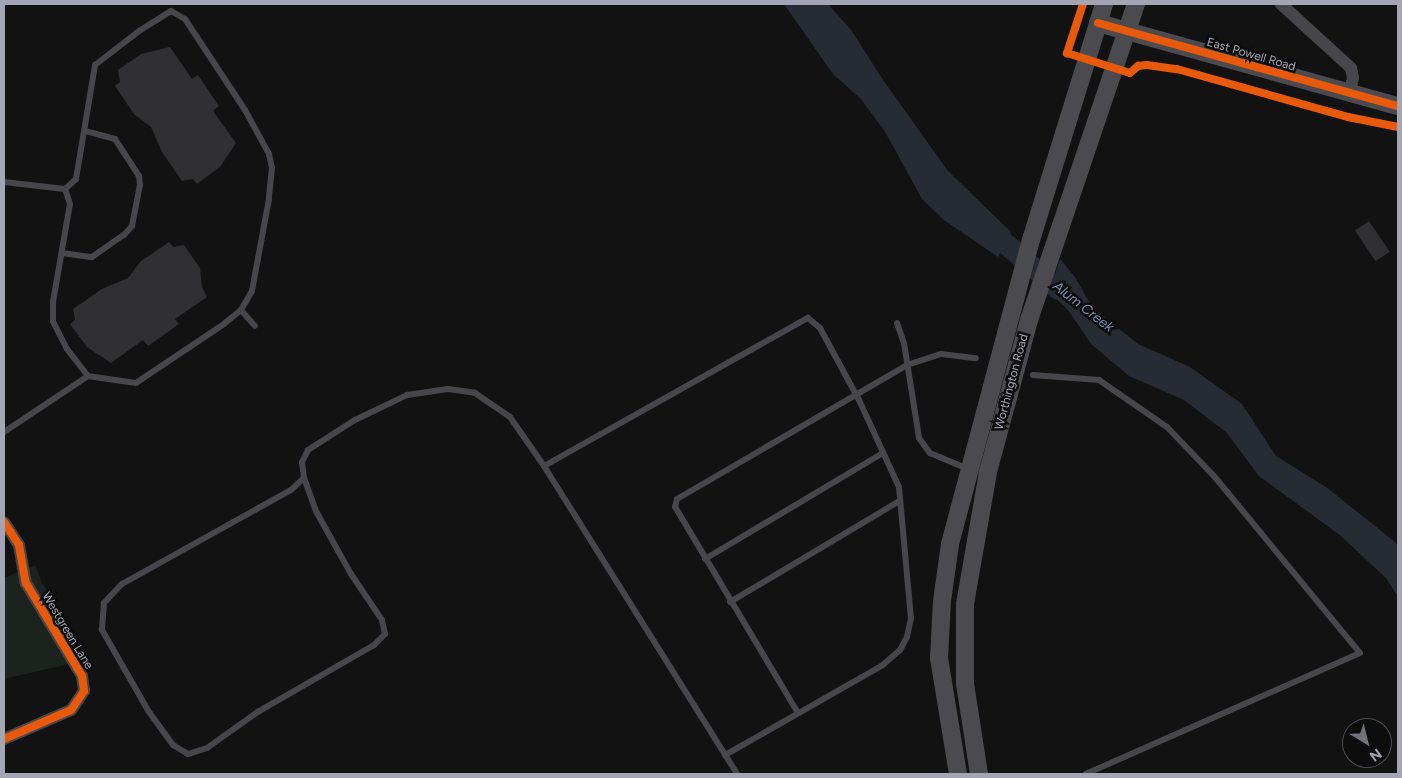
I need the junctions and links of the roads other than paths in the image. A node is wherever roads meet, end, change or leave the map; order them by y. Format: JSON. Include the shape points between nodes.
{"nodes":[{"id":1,"x":1104,"y":4,"type":"edge"},
{"id":2,"x":1136,"y":4,"type":"edge"},
{"id":3,"x":1281,"y":4,"type":"edge"},
{"id":4,"x":1098,"y":23,"type":"junction"},
{"id":5,"x":1128,"y":31,"type":"junction"},
{"id":6,"x":1349,"y":95,"type":"junction"},
{"id":7,"x":1398,"y":106,"type":"edge"},
{"id":8,"x":84,"y":131,"type":"junction"},
{"id":9,"x":4,"y":182,"type":"edge"},
{"id":10,"x":65,"y":189,"type":"junction"},
{"id":11,"x":62,"y":253,"type":"junction"},
{"id":12,"x":240,"y":310,"type":"junction"},
{"id":13,"x":897,"y":323,"type":"dead end"},
{"id":14,"x":256,"y":326,"type":"dead end"},
{"id":15,"x":976,"y":358,"type":"dead end"},
{"id":16,"x":907,"y":365,"type":"junction"},
{"id":17,"x":1033,"y":375,"type":"dead end"},
{"id":18,"x":88,"y":376,"type":"junction"},
{"id":19,"x":856,"y":394,"type":"junction"},
{"id":20,"x":4,"y":432,"type":"edge"},
{"id":21,"x":883,"y":453,"type":"junction"},
{"id":22,"x":544,"y":466,"type":"junction"},
{"id":23,"x":969,"y":470,"type":"junction"},
{"id":24,"x":988,"y":472,"type":"junction"},
{"id":25,"x":304,"y":478,"type":"junction"},
{"id":26,"x":898,"y":502,"type":"junction"},
{"id":27,"x":4,"y":522,"type":"edge"},
{"id":28,"x":706,"y":559,"type":"junction"},
{"id":29,"x":730,"y":602,"type":"junction"},
{"id":30,"x":798,"y":714,"type":"junction"},
{"id":31,"x":4,"y":739,"type":"edge"},
{"id":32,"x":725,"y":755,"type":"junction"},
{"id":33,"x":737,"y":774,"type":"edge"},
{"id":34,"x":958,"y":774,"type":"edge"},
{"id":35,"x":978,"y":774,"type":"edge"},
{"id":36,"x":1086,"y":774,"type":"edge"}],
"edges":[{"from":1,"to":4,"type":"main road","name":"Worthington Road"},
{"from":2,"to":5,"type":"main road","name":"Worthington Road"},
{"from":3,"to":6,"type":"street","via":[[1351,68],[1353,78]]},
{"from":4,"to":5,"type":"main road","name":"East Powell Road"},
{"from":4,"to":23,"type":"main road","name":"Worthington Road","via":[[1040,208]]},
{"from":5,"to":6,"type":"main road","name":"East Powell Road"},
{"from":5,"to":24,"type":"main road","name":"Worthington Road","via":[[1029,320]]},
{"from":6,"to":7,"type":"main road","name":"East Powell Road"},
{"from":8,"to":10,"type":"lane","via":[[76,179]]},
{"from":8,"to":11,"type":"lane","via":[[114,139],[139,176],[140,185],[132,226],[124,235],[92,257]]},
{"from":8,"to":12,"type":"lane","via":[[95,65],[171,11],[185,19],[261,135],[272,168],[252,291]]},
{"from":9,"to":10,"type":"lane"},
{"from":10,"to":11,"type":"lane","via":[[70,204]]},
{"from":11,"to":18,"type":"lane","via":[[53,321],[67,349]]},
{"from":12,"to":14,"type":"lane"},
{"from":12,"to":18,"type":"lane","via":[[136,383]]},
{"from":13,"to":16,"type":"lane"},
{"from":15,"to":16,"type":"lane","via":[[941,354]]},
{"from":16,"to":19,"type":"lane"},
{"from":16,"to":23,"type":"lane","via":[[919,438],[930,453]]},
{"from":17,"to":36,"type":"lane","via":[[1099,380],[1167,427],[1214,476],[1360,653]]},
{"from":18,"to":20,"type":"lane"},
{"from":19,"to":21,"type":"lane"},
{"from":19,"to":22,"type":"lane","via":[[820,328],[808,318]]},
{"from":19,"to":28,"type":"lane","via":[[677,499],[675,507]]},
{"from":21,"to":26,"type":"lane","via":[[899,487]]},
{"from":21,"to":28,"type":"lane"},
{"from":22,"to":25,"type":"lane","via":[[510,418],[475,393],[448,389],[407,395],[354,420],[308,450],[302,462]]},
{"from":22,"to":32,"type":"lane"},
{"from":23,"to":24,"type":"main road"},
{"from":23,"to":34,"type":"main road","name":"Worthington Road","via":[[945,566],[939,658]]},
{"from":24,"to":35,"type":"main road","name":"Worthington Road","via":[[965,604],[965,684]]},
{"from":25,"to":25,"type":"lane","via":[[292,490],[122,584],[104,603],[102,630],[116,657],[173,744],[188,754],[207,748],[259,711],[374,645],[385,634],[382,620],[317,513]]},
{"from":26,"to":29,"type":"lane"},
{"from":26,"to":30,"type":"lane","via":[[911,618],[907,637],[900,650],[883,665]]},
{"from":27,"to":31,"type":"street","name":"Westgreen Lane","via":[[19,545],[26,583],[82,676],[84,691],[71,710]]},
{"from":28,"to":29,"type":"lane"},
{"from":29,"to":30,"type":"lane"},
{"from":30,"to":32,"type":"lane"},
{"from":32,"to":33,"type":"lane"}]}
